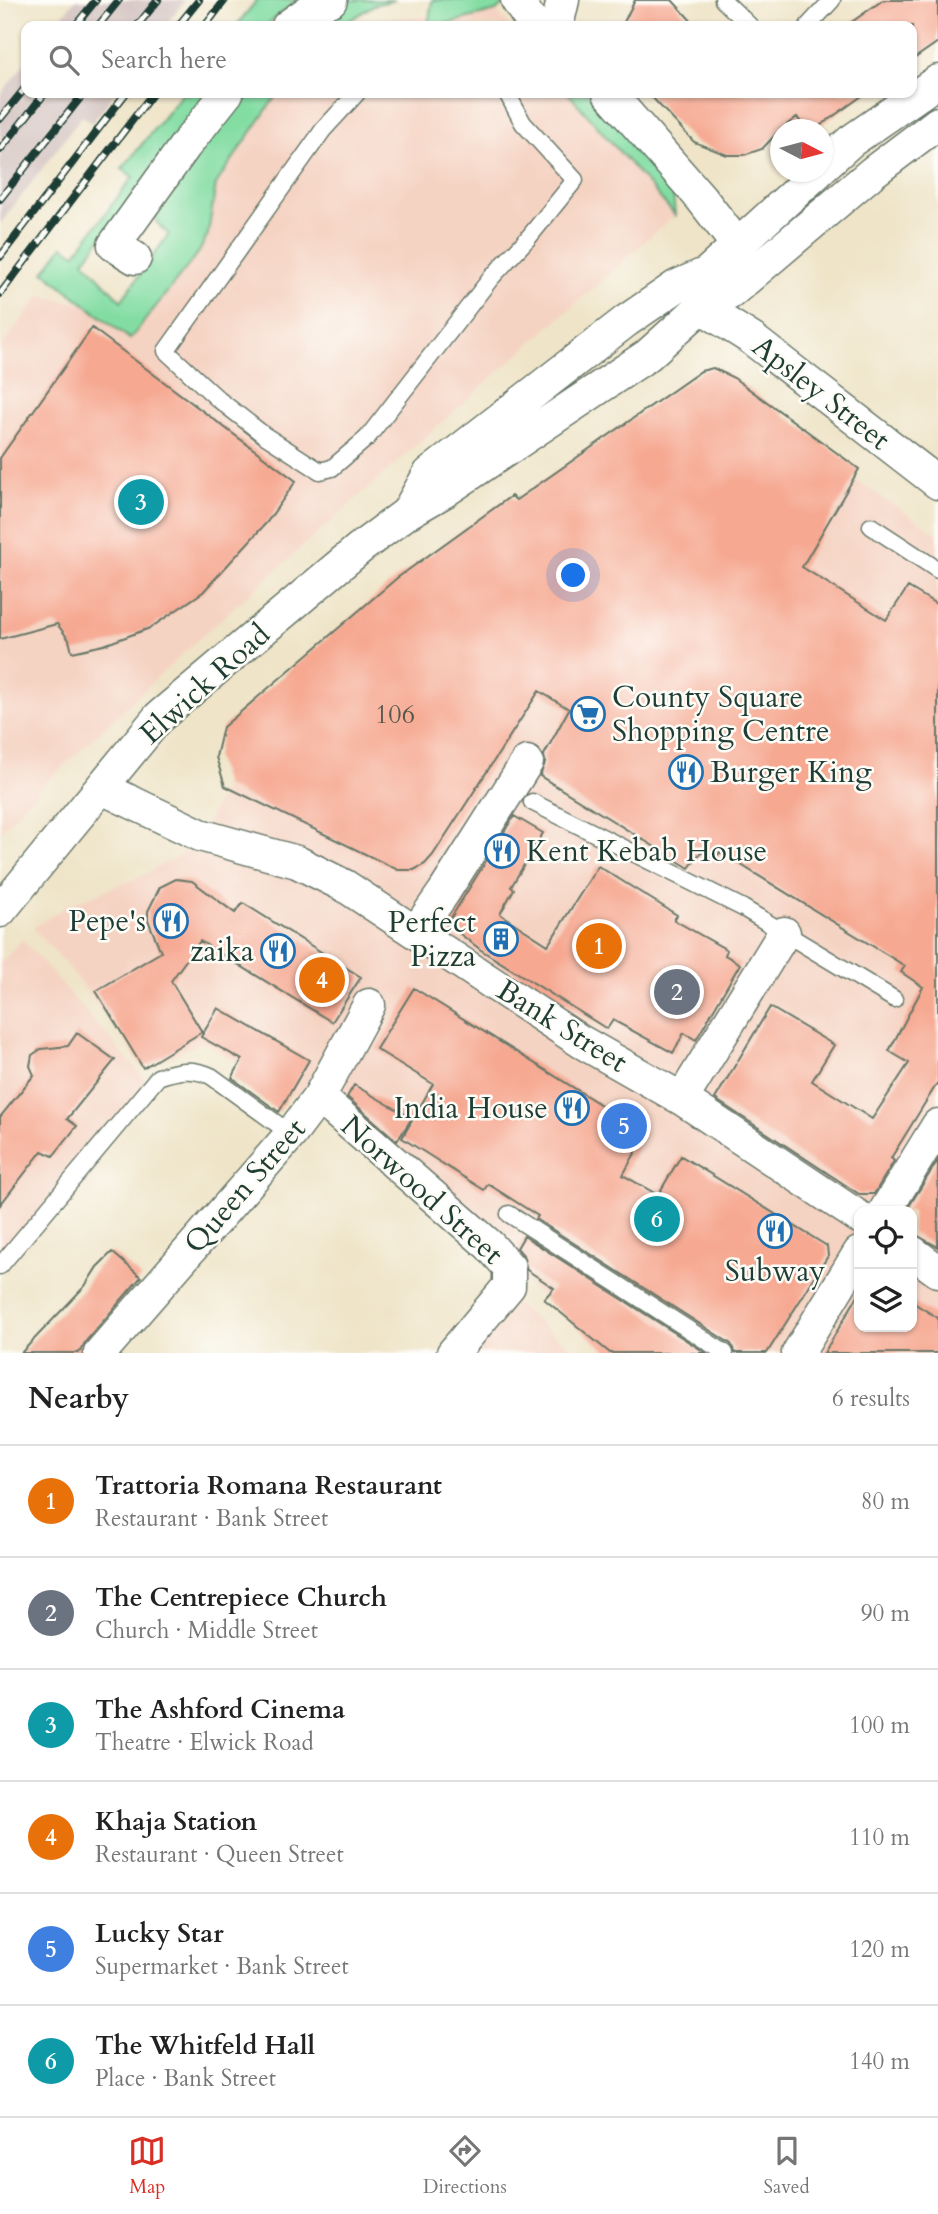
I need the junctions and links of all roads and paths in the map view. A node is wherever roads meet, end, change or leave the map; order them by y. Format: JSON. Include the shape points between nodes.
{"nodes":[{"id":1,"x":331,"y":0,"type":"edge"},
{"id":2,"x":563,"y":0,"type":"edge"},
{"id":3,"x":723,"y":0,"type":"edge"},
{"id":4,"x":832,"y":0,"type":"edge"},
{"id":5,"x":532,"y":20,"type":"edge"},
{"id":6,"x":295,"y":21,"type":"edge"},
{"id":7,"x":745,"y":21,"type":"edge"},
{"id":8,"x":813,"y":21,"type":"edge"},
{"id":9,"x":935,"y":88,"type":"edge"},
{"id":10,"x":223,"y":98,"type":"edge"},
{"id":11,"x":352,"y":98,"type":"edge"},
{"id":12,"x":510,"y":98,"type":"edge"},
{"id":13,"x":613,"y":98,"type":"edge"},
{"id":14,"x":938,"y":123,"type":"edge"},
{"id":15,"x":833,"y":157,"type":"edge"},
{"id":16,"x":807,"y":182,"type":"edge"},
{"id":17,"x":738,"y":246,"type":"junction"},
{"id":18,"x":135,"y":258,"type":"dead end"},
{"id":19,"x":707,"y":273,"type":"junction"},
{"id":20,"x":701,"y":307,"type":"junction"},
{"id":21,"x":938,"y":483,"type":"edge"},
{"id":22,"x":407,"y":513,"type":"junction"},
{"id":23,"x":871,"y":526,"type":"dead end"},
{"id":24,"x":938,"y":570,"type":"edge"},
{"id":25,"x":527,"y":762,"type":"dead end"},
{"id":26,"x":102,"y":788,"type":"junction"},
{"id":27,"x":532,"y":802,"type":"dead end"},
{"id":28,"x":0,"y":911,"type":"edge"},
{"id":29,"x":416,"y":932,"type":"junction"},
{"id":30,"x":784,"y":933,"type":"junction"},
{"id":31,"x":894,"y":999,"type":"dead end"},
{"id":32,"x":369,"y":1005,"type":"dead end"},
{"id":33,"x":319,"y":1097,"type":"junction"},
{"id":34,"x":682,"y":1099,"type":"junction"},
{"id":35,"x":938,"y":1125,"type":"edge"},
{"id":36,"x":291,"y":1135,"type":"junction"},
{"id":37,"x":888,"y":1206,"type":"edge"},
{"id":38,"x":509,"y":1214,"type":"dead end"},
{"id":39,"x":854,"y":1214,"type":"edge"},
{"id":40,"x":917,"y":1256,"type":"edge"},
{"id":41,"x":854,"y":1262,"type":"edge"},
{"id":42,"x":0,"y":1266,"type":"edge"},
{"id":43,"x":938,"y":1271,"type":"edge"},
{"id":44,"x":100,"y":1353,"type":"edge"},
{"id":45,"x":453,"y":1353,"type":"edge"},
{"id":46,"x":725,"y":1353,"type":"edge"},
{"id":47,"x":798,"y":1353,"type":"edge"}],
"edges":[{"from":1,"to":6,"type":"street"},
{"from":2,"to":5,"type":"street"},
{"from":3,"to":7,"type":"lane"},
{"from":4,"to":8,"type":"lane"},
{"from":9,"to":15,"type":"street"},
{"from":10,"to":18,"type":"street","via":[[114,245]]},
{"from":11,"to":12,"type":"lane","via":[[323,130],[166,351],[264,435],[320,471],[332,468],[367,438],[491,278],[575,180],[523,123]]},
{"from":13,"to":17,"type":"street"},
{"from":14,"to":20,"type":"street","name":"Elwick Road","via":[[730,293]]},
{"from":16,"to":17,"type":"street","name":"Elwick Road"},
{"from":17,"to":19,"type":"street","name":"Elwick Road"},
{"from":19,"to":20,"type":"street"},
{"from":19,"to":22,"type":"street","name":"Elwick Road","via":[[677,286],[626,321],[429,474]]},
{"from":20,"to":21,"type":"street","name":"Apsley Street","via":[[752,339]]},
{"from":20,"to":22,"type":"street","name":"Elwick Road","via":[[648,355]]},
{"from":22,"to":26,"type":"street","name":"Elwick Road","via":[[159,717]]},
{"from":23,"to":24,"type":"lane"},
{"from":25,"to":29,"type":"street"},
{"from":26,"to":28,"type":"street","name":"Elwick Road"},
{"from":26,"to":29,"type":"street","name":"Bank Street","via":[[200,835],[297,862],[345,886]]},
{"from":27,"to":30,"type":"lane"},
{"from":29,"to":34,"type":"street","name":"Bank Street","via":[[580,1041]]},
{"from":30,"to":31,"type":"lane"},
{"from":30,"to":34,"type":"street"},
{"from":32,"to":33,"type":"street","name":"Queen Street"},
{"from":33,"to":36,"type":"street","name":"Queen Street"},
{"from":33,"to":45,"type":"street","name":"Norwood Street","via":[[509,1267],[509,1286]]},
{"from":34,"to":39,"type":"street","name":"Bank Street"},
{"from":35,"to":37,"type":"street"},
{"from":36,"to":42,"type":"lane","via":[[211,1076],[177,1070],[158,1077]]},
{"from":36,"to":44,"type":"street","name":"Queen Street"},
{"from":38,"to":46,"type":"lane"},
{"from":40,"to":43,"type":"street"},
{"from":41,"to":47,"type":"street"}]}
